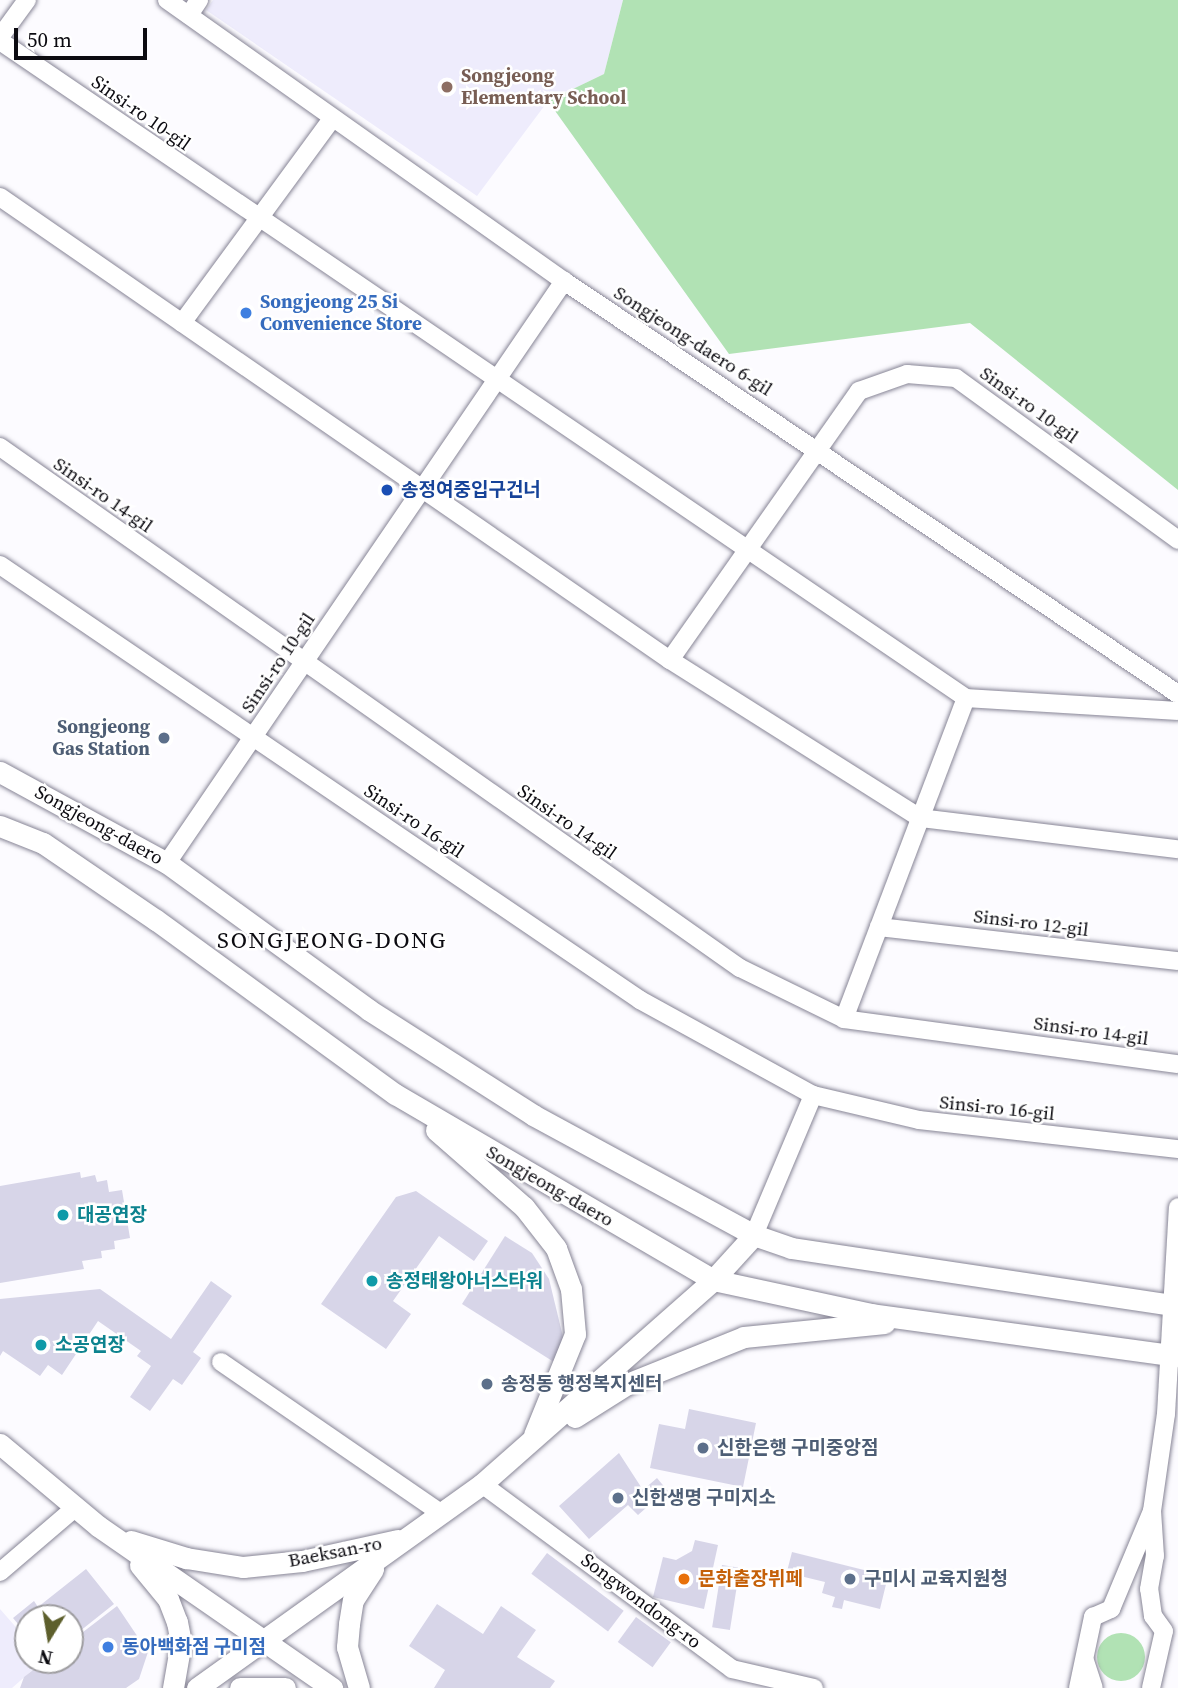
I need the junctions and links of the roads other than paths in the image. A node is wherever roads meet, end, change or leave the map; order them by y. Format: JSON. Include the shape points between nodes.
{"nodes":[{"id":1,"x":27,"y":0,"type":"edge"},
{"id":2,"x":166,"y":0,"type":"edge"},
{"id":3,"x":194,"y":7,"type":"edge"},
{"id":4,"x":0,"y":39,"type":"edge"},
{"id":5,"x":331,"y":120,"type":"junction"},
{"id":6,"x":0,"y":197,"type":"edge"},
{"id":7,"x":258,"y":219,"type":"junction"},
{"id":8,"x":564,"y":281,"type":"junction"},
{"id":9,"x":182,"y":323,"type":"junction"},
{"id":10,"x":496,"y":381,"type":"junction"},
{"id":11,"x":0,"y":447,"type":"edge"},
{"id":12,"x":815,"y":449,"type":"junction"},
{"id":13,"x":424,"y":486,"type":"junction"},
{"id":14,"x":1178,"y":540,"type":"edge"},
{"id":15,"x":746,"y":547,"type":"junction"},
{"id":16,"x":0,"y":565,"type":"edge"},
{"id":17,"x":670,"y":660,"type":"junction"},
{"id":18,"x":303,"y":663,"type":"junction"},
{"id":19,"x":1178,"y":694,"type":"edge"},
{"id":20,"x":966,"y":698,"type":"junction"},
{"id":21,"x":1178,"y":711,"type":"edge"},
{"id":22,"x":253,"y":737,"type":"junction"},
{"id":23,"x":0,"y":772,"type":"edge"},
{"id":24,"x":920,"y":818,"type":"junction"},
{"id":25,"x":0,"y":826,"type":"edge"},
{"id":26,"x":1178,"y":849,"type":"edge"},
{"id":27,"x":166,"y":863,"type":"junction"},
{"id":28,"x":879,"y":927,"type":"junction"},
{"id":29,"x":1178,"y":961,"type":"edge"},
{"id":30,"x":844,"y":1019,"type":"junction"},
{"id":31,"x":1178,"y":1064,"type":"edge"},
{"id":32,"x":395,"y":1094,"type":"junction"},
{"id":33,"x":813,"y":1095,"type":"junction"},
{"id":34,"x":1178,"y":1149,"type":"edge"},
{"id":35,"x":1178,"y":1207,"type":"edge"},
{"id":36,"x":754,"y":1235,"type":"junction"},
{"id":37,"x":713,"y":1280,"type":"junction"},
{"id":38,"x":1175,"y":1305,"type":"edge"},
{"id":39,"x":913,"y":1320,"type":"junction"},
{"id":40,"x":1174,"y":1355,"type":"edge"},
{"id":41,"x":221,"y":1362,"type":"dead end"},
{"id":42,"x":0,"y":1444,"type":"edge"},
{"id":43,"x":529,"y":1445,"type":"junction"},
{"id":44,"x":482,"y":1484,"type":"junction"},
{"id":45,"x":75,"y":1508,"type":"junction"},
{"id":46,"x":1152,"y":1511,"type":"junction"},
{"id":47,"x":441,"y":1513,"type":"junction"},
{"id":48,"x":98,"y":1526,"type":"junction"},
{"id":49,"x":406,"y":1538,"type":"junction"},
{"id":50,"x":0,"y":1572,"type":"edge"},
{"id":51,"x":262,"y":1642,"type":"junction"},
{"id":52,"x":1085,"y":1657,"type":"junction"},
{"id":53,"x":1151,"y":1683,"type":"edge"},
{"id":54,"x":173,"y":1688,"type":"edge"},
{"id":55,"x":197,"y":1688,"type":"edge"},
{"id":56,"x":240,"y":1688,"type":"edge"},
{"id":57,"x":285,"y":1688,"type":"edge"},
{"id":58,"x":332,"y":1688,"type":"edge"},
{"id":59,"x":359,"y":1688,"type":"edge"},
{"id":60,"x":814,"y":1688,"type":"edge"},
{"id":61,"x":1079,"y":1688,"type":"edge"},
{"id":62,"x":1094,"y":1688,"type":"edge"}],
"edges":[{"from":1,"to":4,"type":"street","name":"Sinsi-ro 10-gil"},
{"from":2,"to":3,"type":"street","name":"Songjeong-daero 6-gil"},
{"from":3,"to":5,"type":"street","name":"Songjeong-daero 6-gil"},
{"from":4,"to":7,"type":"street","name":"Sinsi-ro 10-gil"},
{"from":5,"to":7,"type":"street"},
{"from":5,"to":8,"type":"street","name":"Songjeong-daero 6-gil"},
{"from":6,"to":9,"type":"street"},
{"from":7,"to":9,"type":"street"},
{"from":7,"to":10,"type":"street","name":"Sinsi-ro 10-gil"},
{"from":8,"to":10,"type":"street","name":"Sinsi-ro 10-gil"},
{"from":8,"to":12,"type":"street","name":"Songjeong-daero 6-gil"},
{"from":9,"to":13,"type":"street"},
{"from":10,"to":13,"type":"street","name":"Sinsi-ro 10-gil"},
{"from":10,"to":15,"type":"street","name":"Sinsi-ro 10-gil"},
{"from":11,"to":18,"type":"street","name":"Sinsi-ro 14-gil"},
{"from":12,"to":14,"type":"street","name":"Sinsi-ro 10-gil","via":[[859,391],[907,374],[956,377]]},
{"from":12,"to":15,"type":"street","name":"Sinsi-ro 10-gil"},
{"from":12,"to":19,"type":"street","name":"Songjeong-daero 6-gil"},
{"from":13,"to":17,"type":"street"},
{"from":13,"to":18,"type":"street","name":"Sinsi-ro 10-gil"},
{"from":15,"to":17,"type":"street","name":"Sinsi-ro 10-gil"},
{"from":15,"to":20,"type":"street","name":"Sinsi-ro 10-gil"},
{"from":16,"to":22,"type":"street","name":"Sinsi-ro 16-gil"},
{"from":17,"to":24,"type":"street"},
{"from":18,"to":22,"type":"street","name":"Sinsi-ro 10-gil"},
{"from":18,"to":30,"type":"street","name":"Sinsi-ro 14-gil","via":[[740,968]]},
{"from":20,"to":21,"type":"street"},
{"from":20,"to":24,"type":"street"},
{"from":22,"to":27,"type":"street","name":"Sinsi-ro 10-gil"},
{"from":22,"to":33,"type":"street","name":"Sinsi-ro 16-gil","via":[[640,1000]]},
{"from":23,"to":27,"type":"street","name":"Songjeong-daero"},
{"from":24,"to":26,"type":"street"},
{"from":24,"to":28,"type":"street"},
{"from":25,"to":32,"type":"street","name":"Songjeong-daero","via":[[43,843]]},
{"from":27,"to":36,"type":"street","name":"Songjeong-daero","via":[[369,1010],[533,1115]]},
{"from":28,"to":29,"type":"street","name":"Sinsi-ro 12-gil"},
{"from":28,"to":30,"type":"street"},
{"from":30,"to":31,"type":"street","name":"Sinsi-ro 14-gil"},
{"from":32,"to":37,"type":"street","name":"Songjeong-daero"},
{"from":32,"to":43,"type":"street","via":[[524,1208],[556,1248],[570,1289],[575,1334]]},
{"from":33,"to":34,"type":"street","name":"Sinsi-ro 16-gil","via":[[919,1120]]},
{"from":33,"to":36,"type":"street"},
{"from":35,"to":38,"type":"street"},
{"from":36,"to":37,"type":"street"},
{"from":36,"to":38,"type":"street","name":"Songjeong-daero","via":[[791,1248]]},
{"from":37,"to":39,"type":"street","name":"Songjeong-daero"},
{"from":37,"to":43,"type":"street"},
{"from":38,"to":40,"type":"street"},
{"from":39,"to":40,"type":"street","name":"Songjeong-daero"},
{"from":39,"to":43,"type":"street","via":[[744,1337],[628,1384]]},
{"from":40,"to":46,"type":"street"},
{"from":41,"to":47,"type":"street"},
{"from":42,"to":45,"type":"street","name":"Baeksan-ro"},
{"from":43,"to":44,"type":"street"},
{"from":44,"to":47,"type":"street"},
{"from":44,"to":60,"type":"street","name":"Songwondong-ro","via":[[732,1668]]},
{"from":45,"to":48,"type":"street","name":"Baeksan-ro"},
{"from":45,"to":50,"type":"street"},
{"from":46,"to":52,"type":"street","via":[[1111,1609],[1093,1617]]},
{"from":46,"to":53,"type":"street","via":[[1155,1556],[1149,1589],[1153,1616],[1164,1631]]},
{"from":47,"to":49,"type":"street"},
{"from":48,"to":49,"type":"street","name":"Baeksan-ro","via":[[142,1546],[243,1567],[302,1561]]},
{"from":48,"to":51,"type":"street","name":"Baeksan-ro"},
{"from":48,"to":54,"type":"street","name":"Baeksan-ro","via":[[150,1575],[168,1599],[181,1642]]},
{"from":49,"to":51,"type":"street"},
{"from":49,"to":59,"type":"street","name":"Baeksan-ro","via":[[376,1565],[353,1600],[347,1647]]},
{"from":51,"to":55,"type":"street"},
{"from":51,"to":58,"type":"street","name":"Baeksan-ro"},
{"from":52,"to":61,"type":"street"},
{"from":52,"to":62,"type":"street"},
{"from":56,"to":57,"type":"street"}]}
